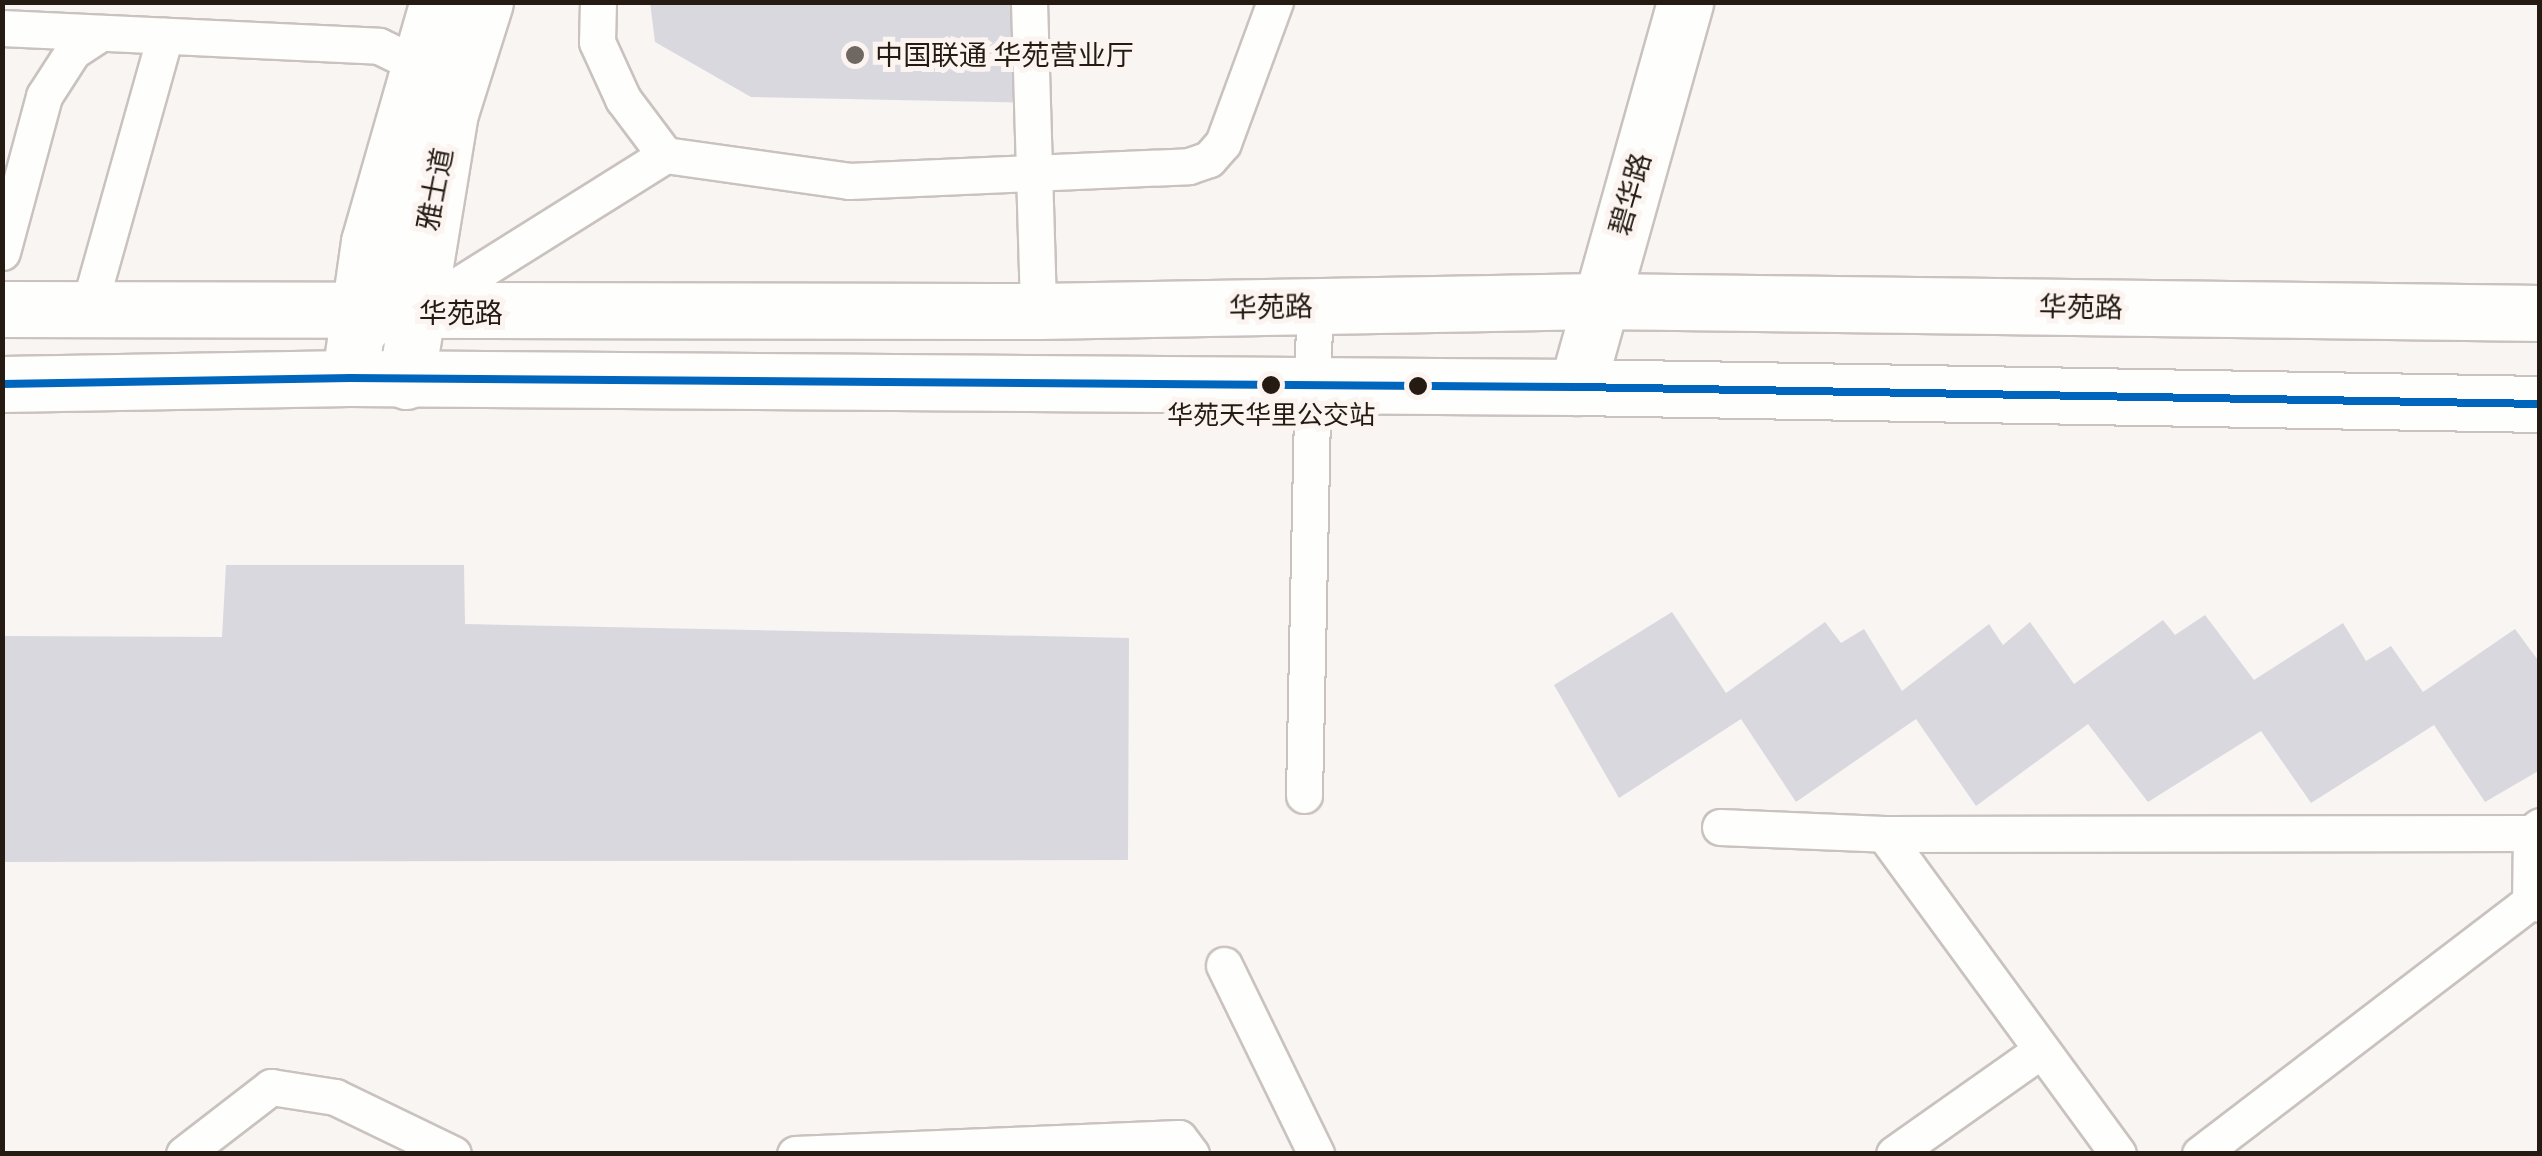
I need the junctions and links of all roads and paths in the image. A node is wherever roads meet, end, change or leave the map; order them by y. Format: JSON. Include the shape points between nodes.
{"nodes":[{"id":1,"x":598,"y":2,"type":"edge"},
{"id":2,"x":1029,"y":2,"type":"edge"},
{"id":3,"x":1275,"y":2,"type":"edge"},
{"id":4,"x":1685,"y":2,"type":"edge"},
{"id":5,"x":453,"y":6,"type":"edge"},
{"id":6,"x":2,"y":28,"type":"edge"},
{"id":7,"x":99,"y":34,"type":"junction"},
{"id":8,"x":165,"y":36,"type":"junction"},
{"id":9,"x":416,"y":77,"type":"junction"},
{"id":10,"x":665,"y":155,"type":"junction"},
{"id":11,"x":1034,"y":173,"type":"junction"},
{"id":12,"x":401,"y":222,"type":"junction"},
{"id":13,"x":2,"y":252,"type":"edge"},
{"id":14,"x":1597,"y":301,"type":"junction"},
{"id":15,"x":1314,"y":306,"type":"junction"},
{"id":16,"x":2,"y":309,"type":"edge"},
{"id":17,"x":88,"y":310,"type":"junction"},
{"id":18,"x":239,"y":311,"type":"junction"},
{"id":19,"x":1038,"y":311,"type":"junction"},
{"id":20,"x":2540,"y":313,"type":"edge"},
{"id":21,"x":371,"y":330,"type":"junction"},
{"id":22,"x":2,"y":384,"type":"edge"},
{"id":23,"x":1314,"y":386,"type":"junction"},
{"id":24,"x":1576,"y":387,"type":"junction"},
{"id":25,"x":2540,"y":404,"type":"edge"},
{"id":26,"x":1304,"y":795,"type":"dead end"},
{"id":27,"x":1720,"y":827,"type":"dead end"},
{"id":28,"x":2535,"y":829,"type":"edge"},
{"id":29,"x":1884,"y":834,"type":"junction"},
{"id":30,"x":2535,"y":903,"type":"edge"},
{"id":31,"x":1224,"y":965,"type":"dead end"},
{"id":32,"x":2040,"y":1051,"type":"junction"},
{"id":33,"x":184,"y":1154,"type":"edge"},
{"id":34,"x":454,"y":1154,"type":"edge"},
{"id":35,"x":794,"y":1154,"type":"edge"},
{"id":36,"x":1191,"y":1154,"type":"edge"},
{"id":37,"x":1316,"y":1154,"type":"edge"},
{"id":38,"x":1894,"y":1154,"type":"edge"},
{"id":39,"x":2118,"y":1154,"type":"edge"},
{"id":40,"x":2200,"y":1154,"type":"edge"}],
"edges":[{"from":1,"to":10,"type":"lane","via":[[597,42],[623,99]]},
{"from":2,"to":11,"type":"lane"},
{"from":3,"to":11,"type":"lane","via":[[1222,143],[1209,159]]},
{"from":4,"to":14,"type":"main road","name":"碧华路"},
{"from":5,"to":9,"type":"main road","name":"雅士道"},
{"from":5,"to":9,"type":"lane","via":[[403,39]]},
{"from":6,"to":7,"type":"lane"},
{"from":7,"to":8,"type":"lane"},
{"from":7,"to":13,"type":"lane","via":[[73,50],[44,96]]},
{"from":8,"to":9,"type":"lane"},
{"from":8,"to":17,"type":"lane"},
{"from":9,"to":12,"type":"main road","name":"雅士道"},
{"from":10,"to":11,"type":"lane","via":[[848,181]]},
{"from":10,"to":21,"type":"lane"},
{"from":11,"to":19,"type":"lane"},
{"from":12,"to":18,"type":"main road","via":[[320,285],[281,303]]},
{"from":12,"to":21,"type":"main road","name":"雅士道"},
{"from":14,"to":15,"type":"main road","name":"华苑路"},
{"from":14,"to":20,"type":"main road","name":"华苑路"},
{"from":14,"to":24,"type":"main road","name":"碧华路"},
{"from":15,"to":19,"type":"main road","name":"华苑路"},
{"from":15,"to":23,"type":"lane"},
{"from":16,"to":17,"type":"main road","name":"华苑路"},
{"from":17,"to":18,"type":"main road","name":"华苑路"},
{"from":18,"to":21,"type":"main road","name":"华苑路"},
{"from":19,"to":21,"type":"main road","name":"华苑路"},
{"from":21,"to":22,"type":"main road","name":"华苑路","via":[[234,380]]},
{"from":21,"to":23,"type":"main road","name":"雅士道","via":[[406,381]]},
{"from":23,"to":24,"type":"main road"},
{"from":23,"to":26,"type":"lane"},
{"from":24,"to":25,"type":"main road"},
{"from":27,"to":29,"type":"lane"},
{"from":28,"to":29,"type":"lane"},
{"from":28,"to":30,"type":"lane"},
{"from":29,"to":32,"type":"lane"},
{"from":30,"to":40,"type":"lane"},
{"from":31,"to":37,"type":"lane"},
{"from":32,"to":38,"type":"lane"},
{"from":32,"to":39,"type":"lane"},
{"from":33,"to":34,"type":"lane","via":[[271,1087],[334,1097]]},
{"from":35,"to":36,"type":"lane","via":[[1179,1138]]}]}
